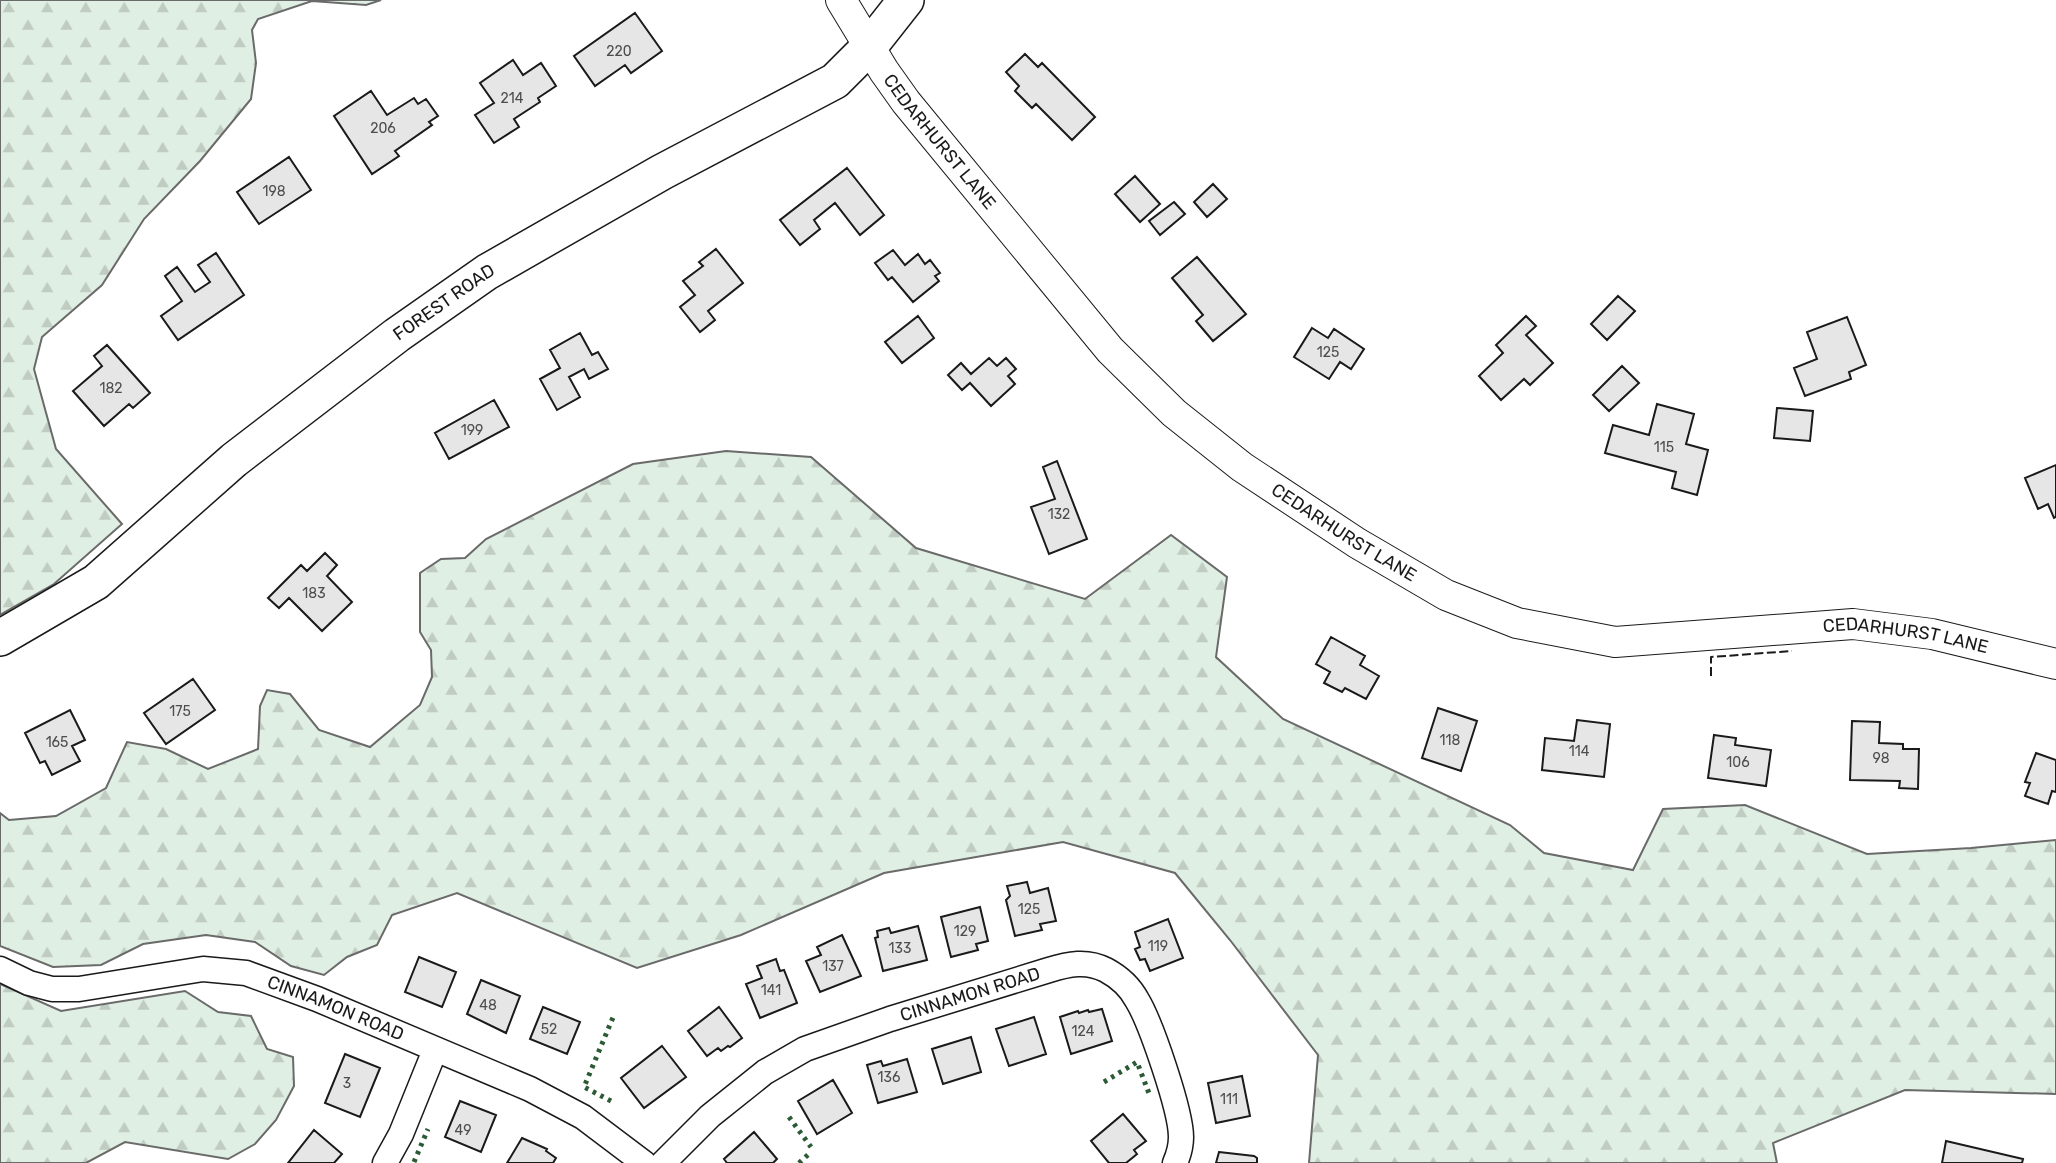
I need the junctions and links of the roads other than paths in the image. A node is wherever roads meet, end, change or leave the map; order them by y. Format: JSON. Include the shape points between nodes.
{"nodes":[{"id":1,"x":841,"y":0,"type":"edge"},
{"id":2,"x":906,"y":0,"type":"edge"},
{"id":3,"x":869,"y":47,"type":"junction"},
{"id":4,"x":0,"y":638,"type":"edge"},
{"id":5,"x":2056,"y":664,"type":"edge"},
{"id":6,"x":0,"y":969,"type":"edge"},
{"id":7,"x":435,"y":1050,"type":"junction"},
{"id":8,"x":385,"y":1163,"type":"edge"},
{"id":9,"x":644,"y":1163,"type":"edge"},
{"id":10,"x":663,"y":1163,"type":"edge"},
{"id":11,"x":1175,"y":1163,"type":"edge"}],
"edges":[{"from":1,"to":3,"type":"street","name":"CEDARHURST LANE"},
{"from":2,"to":3,"type":"main road","name":"FOREST ROAD"},
{"from":3,"to":4,"type":"main road","name":"FOREST ROAD","via":[[835,80],[487,272],[234,460],[96,582]]},
{"from":3,"to":5,"type":"street","name":"CEDARHURST LANE","via":[[906,102],[1110,350],[1174,413],[1254,475],[1446,595],[1517,622],[1615,642],[1853,624],[1932,634]]},
{"from":6,"to":7,"type":"street","name":"CINNAMON ROAD","via":[[52,989],[79,989],[203,969],[246,973]]},
{"from":7,"to":8,"type":"street"},
{"from":7,"to":9,"type":"street","name":"CINNAMON ROAD","via":[[561,1105]]},
{"from":10,"to":11,"type":"street","name":"CINNAMON ROAD","via":[[709,1116],[765,1072],[805,1049],[890,1018],[1063,966],[1085,964],[1104,969],[1121,981],[1141,1008],[1179,1116],[1181,1138]]}]}
